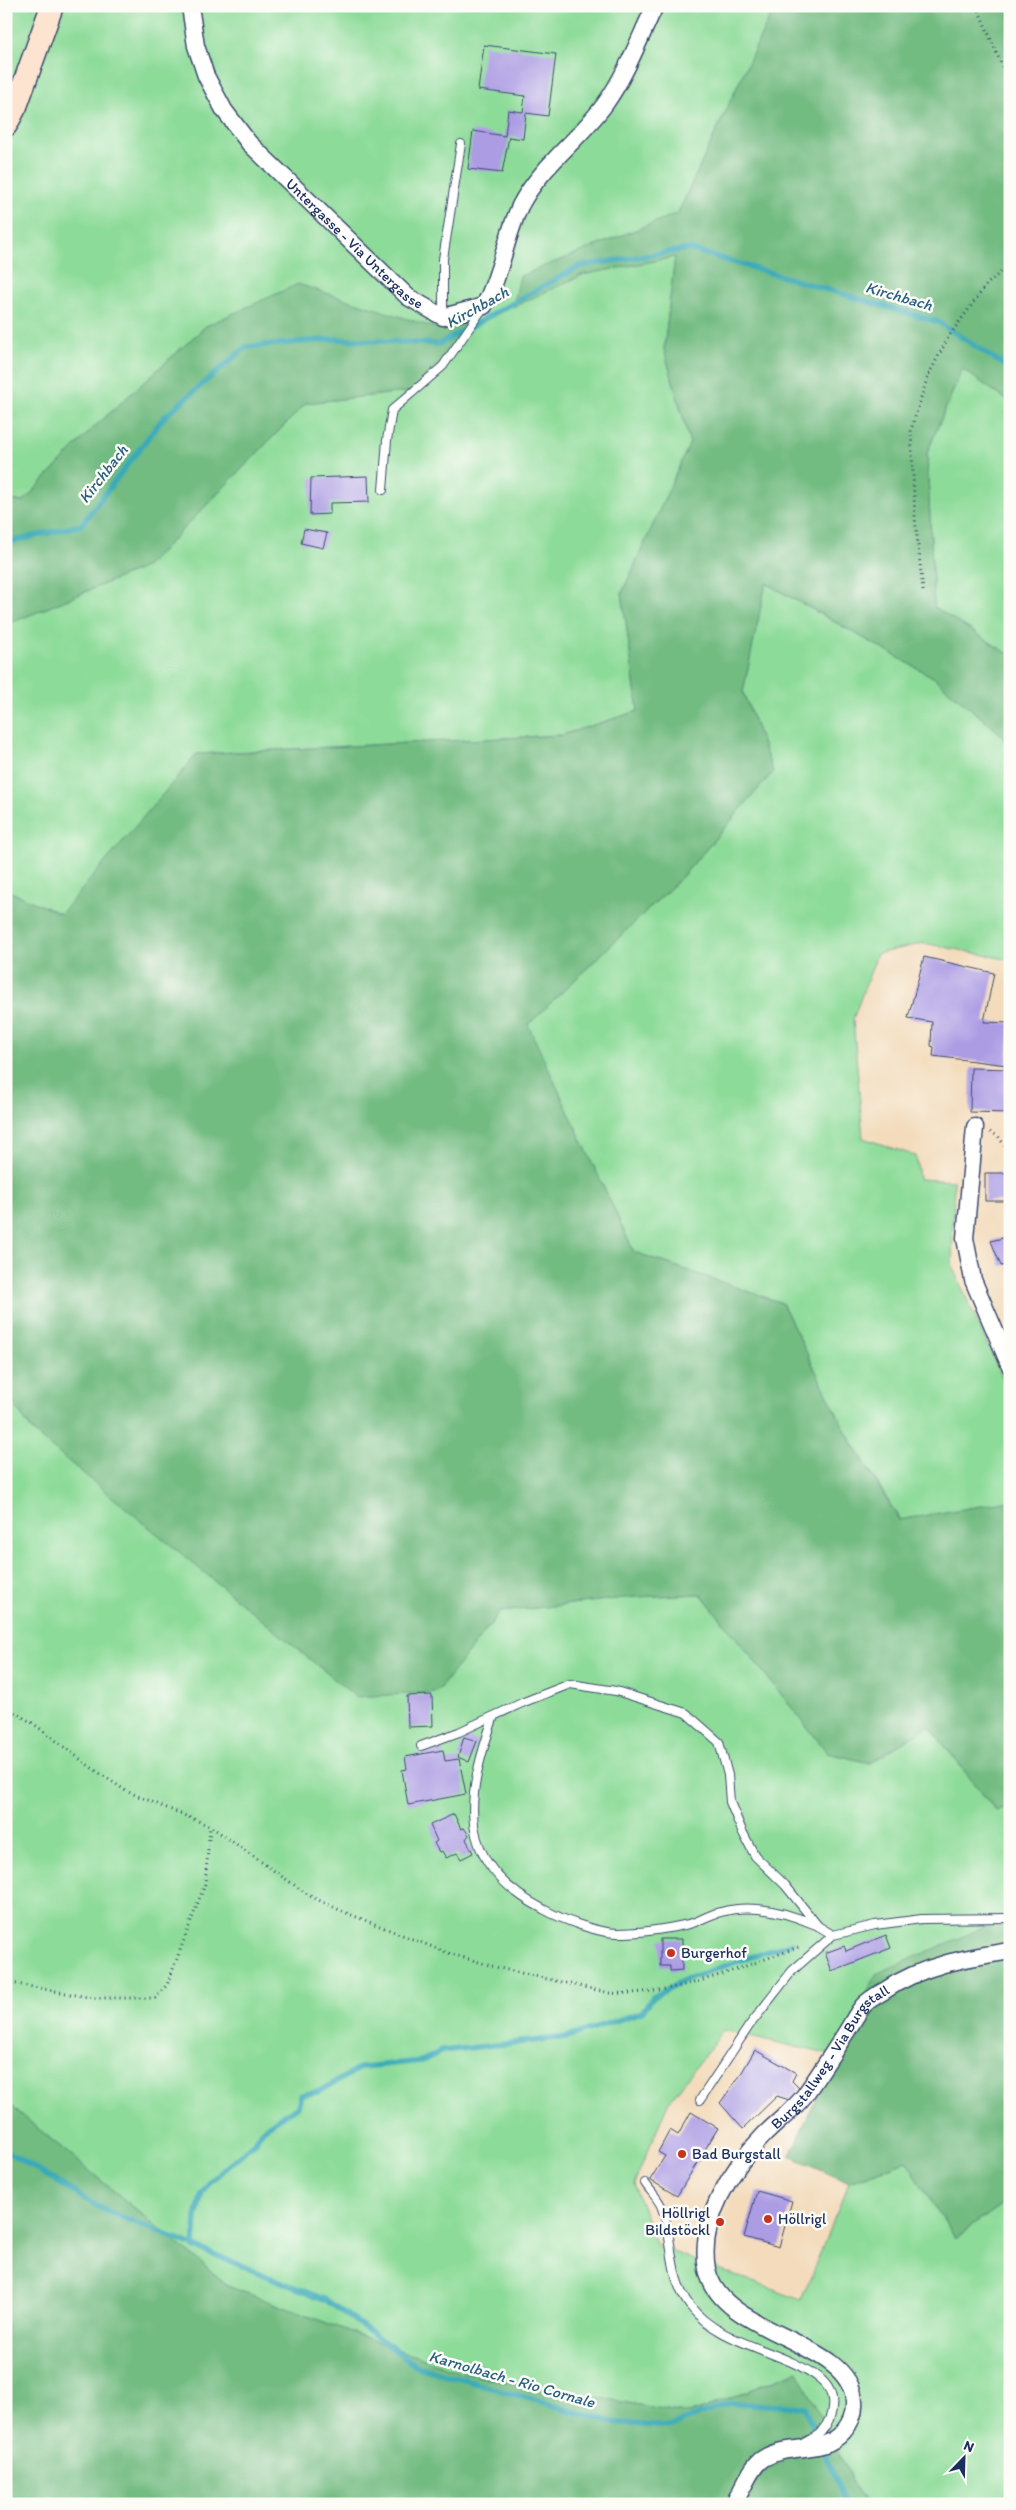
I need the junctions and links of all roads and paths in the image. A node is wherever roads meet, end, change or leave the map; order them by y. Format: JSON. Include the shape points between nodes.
{"nodes":[{"id":1,"x":52,"y":6,"type":"edge"},
{"id":2,"x":190,"y":6,"type":"edge"},
{"id":3,"x":655,"y":6,"type":"edge"},
{"id":4,"x":977,"y":6,"type":"edge"},
{"id":5,"x":1010,"y":84,"type":"edge"},
{"id":6,"x":6,"y":125,"type":"edge"},
{"id":7,"x":461,"y":144,"type":"dead end"},
{"id":8,"x":1010,"y":264,"type":"edge"},
{"id":9,"x":484,"y":306,"type":"junction"},
{"id":10,"x":443,"y":317,"type":"junction"},
{"id":11,"x":382,"y":490,"type":"dead end"},
{"id":12,"x":923,"y":590,"type":"dead end"},
{"id":13,"x":975,"y":1127,"type":"joint"},
{"id":14,"x":1010,"y":1153,"type":"edge"},
{"id":15,"x":1010,"y":1366,"type":"edge"},
{"id":16,"x":6,"y":1707,"type":"edge"},
{"id":17,"x":494,"y":1716,"type":"junction"},
{"id":18,"x":421,"y":1746,"type":"dead end"},
{"id":19,"x":210,"y":1826,"type":"junction"},
{"id":20,"x":1010,"y":1918,"type":"edge"},
{"id":21,"x":818,"y":1926,"type":"junction"},
{"id":22,"x":833,"y":1935,"type":"junction"},
{"id":23,"x":1010,"y":1951,"type":"edge"},
{"id":24,"x":6,"y":1982,"type":"edge"},
{"id":25,"x":700,"y":2100,"type":"dead end"},
{"id":26,"x":644,"y":2183,"type":"dead end"},
{"id":27,"x":804,"y":2448,"type":"junction"},
{"id":28,"x":733,"y":2504,"type":"edge"}],
"edges":[{"from":1,"to":6,"type":"street"},
{"from":2,"to":10,"type":"street","name":"Untergasse - Via Untergasse","via":[[196,46],[206,76],[224,110],[249,143],[408,297]]},
{"from":3,"to":9,"type":"street","via":[[605,104],[537,180],[520,206],[501,256],[494,288]]},
{"from":4,"to":5,"type":"path"},
{"from":7,"to":10,"type":"lane","via":[[443,260]]},
{"from":8,"to":12,"type":"path","via":[[987,284],[949,336],[928,376],[911,430],[915,518]]},
{"from":9,"to":10,"type":"street"},
{"from":9,"to":11,"type":"lane","via":[[443,366],[392,410]]},
{"from":13,"to":14,"type":"path","via":[[998,1136]]},
{"from":13,"to":15,"type":"street","via":[[965,1238],[973,1280]]},
{"from":16,"to":19,"type":"path","via":[[126,1791]]},
{"from":17,"to":18,"type":"lane"},
{"from":17,"to":21,"type":"lane","via":[[570,1684],[616,1691],[686,1713],[719,1742],[728,1776],[730,1802],[755,1856]]},
{"from":17,"to":21,"type":"lane","via":[[478,1761],[473,1818],[480,1852],[495,1876],[527,1901],[564,1920],[616,1934],[659,1930],[691,1923],[722,1911],[758,1910],[791,1914]]},
{"from":19,"to":22,"type":"path","via":[[310,1896],[344,1912],[448,1954],[610,1992],[667,1989],[698,1982]]},
{"from":19,"to":24,"type":"path","via":[[206,1884],[167,1985],[155,1998],[93,1998]]},
{"from":20,"to":22,"type":"lane","via":[[922,1920],[875,1925]]},
{"from":21,"to":22,"type":"lane"},
{"from":22,"to":25,"type":"lane","via":[[792,1971],[749,2026]]},
{"from":23,"to":27,"type":"street","name":"Burgstallweg - Via Burgstall","via":[[960,1959],[919,1971],[863,2006],[803,2098],[733,2170],[711,2220],[705,2249],[707,2268],[712,2285],[722,2298],[744,2316],[824,2358],[840,2370],[851,2387],[854,2400],[850,2425],[835,2441]]},
{"from":26,"to":27,"type":"lane","via":[[662,2206],[675,2275],[683,2296],[692,2308],[713,2328],[805,2369],[821,2379],[829,2390],[834,2403],[831,2417]]},
{"from":27,"to":28,"type":"street","name":"Burgstallweg - Via Burgstall","via":[[776,2452],[761,2459]]}]}
